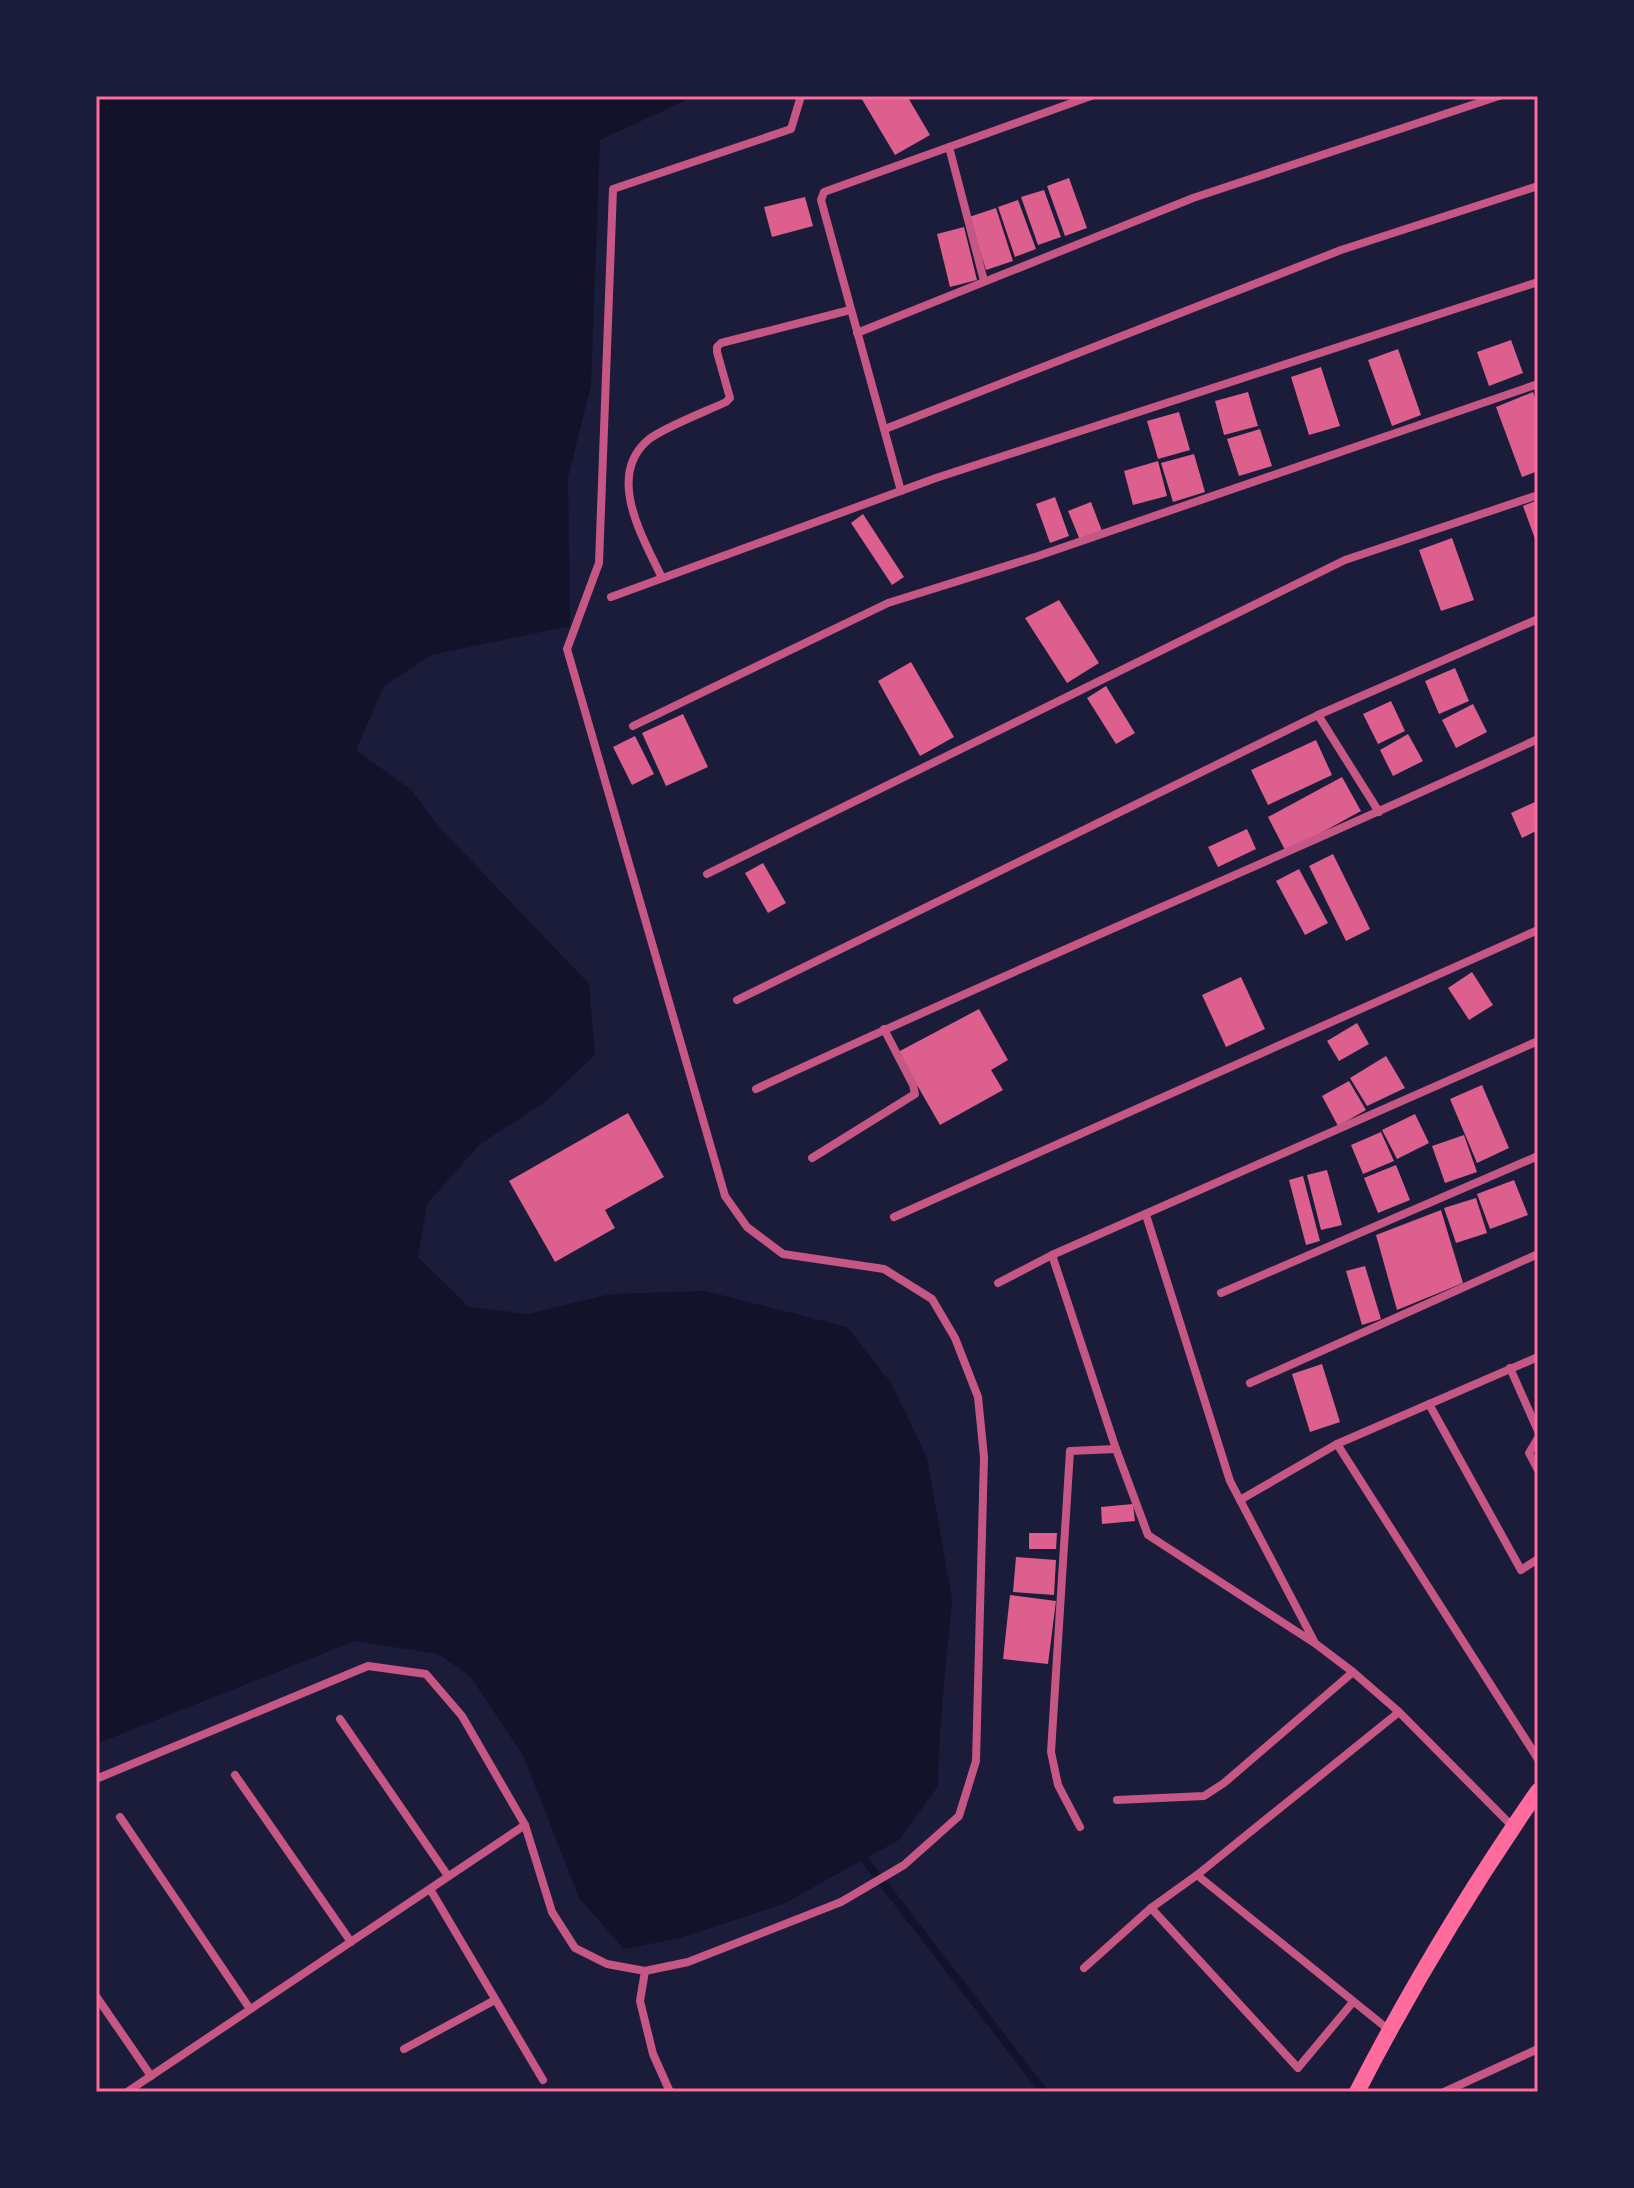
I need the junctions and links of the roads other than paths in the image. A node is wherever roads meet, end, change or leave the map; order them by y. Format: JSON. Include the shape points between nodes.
{"nodes":[{"id":1,"x":801,"y":96,"type":"edge"},
{"id":2,"x":1091,"y":96,"type":"edge"},
{"id":3,"x":1499,"y":96,"type":"edge"},
{"id":4,"x":1075,"y":98,"type":"edge"},
{"id":5,"x":949,"y":147,"type":"junction"},
{"id":6,"x":1538,"y":186,"type":"edge"},
{"id":7,"x":984,"y":281,"type":"junction"},
{"id":8,"x":1538,"y":282,"type":"edge"},
{"id":9,"x":850,"y":310,"type":"junction"},
{"id":10,"x":857,"y":333,"type":"junction"},
{"id":11,"x":1538,"y":384,"type":"edge"},
{"id":12,"x":885,"y":429,"type":"junction"},
{"id":13,"x":901,"y":491,"type":"junction"},
{"id":14,"x":1538,"y":495,"type":"edge"},
{"id":15,"x":662,"y":578,"type":"junction"},
{"id":16,"x":611,"y":597,"type":"dead end"},
{"id":17,"x":1538,"y":619,"type":"edge"},
{"id":18,"x":1318,"y":715,"type":"junction"},
{"id":19,"x":633,"y":726,"type":"dead end"},
{"id":20,"x":1538,"y":739,"type":"edge"},
{"id":21,"x":1379,"y":812,"type":"junction"},
{"id":22,"x":707,"y":874,"type":"dead end"},
{"id":23,"x":1538,"y":930,"type":"edge"},
{"id":24,"x":737,"y":1000,"type":"dead end"},
{"id":25,"x":884,"y":1029,"type":"junction"},
{"id":26,"x":1538,"y":1041,"type":"edge"},
{"id":27,"x":756,"y":1089,"type":"dead end"},
{"id":28,"x":1538,"y":1156,"type":"edge"},
{"id":29,"x":812,"y":1158,"type":"dead end"},
{"id":30,"x":1146,"y":1215,"type":"junction"},
{"id":31,"x":894,"y":1217,"type":"dead end"},
{"id":32,"x":1538,"y":1254,"type":"edge"},
{"id":33,"x":1052,"y":1255,"type":"junction"},
{"id":34,"x":998,"y":1283,"type":"dead end"},
{"id":35,"x":1221,"y":1293,"type":"dead end"},
{"id":36,"x":1538,"y":1357,"type":"edge"},
{"id":37,"x":1510,"y":1368,"type":"junction"},
{"id":38,"x":1250,"y":1383,"type":"dead end"},
{"id":39,"x":1429,"y":1404,"type":"junction"},
{"id":40,"x":1538,"y":1431,"type":"edge"},
{"id":41,"x":1538,"y":1438,"type":"edge"},
{"id":42,"x":1337,"y":1444,"type":"junction"},
{"id":43,"x":1116,"y":1449,"type":"junction"},
{"id":44,"x":1538,"y":1470,"type":"edge"},
{"id":45,"x":1240,"y":1500,"type":"junction"},
{"id":46,"x":1538,"y":1559,"type":"edge"},
{"id":47,"x":1316,"y":1644,"type":"junction"},
{"id":48,"x":1353,"y":1672,"type":"junction"},
{"id":49,"x":1399,"y":1712,"type":"junction"},
{"id":50,"x":340,"y":1719,"type":"dead end"},
{"id":51,"x":1538,"y":1759,"type":"edge"},
{"id":52,"x":235,"y":1775,"type":"dead end"},
{"id":53,"x":96,"y":1779,"type":"edge"},
{"id":54,"x":1538,"y":1791,"type":"edge"},
{"id":55,"x":1117,"y":1800,"type":"dead end"},
{"id":56,"x":120,"y":1817,"type":"dead end"},
{"id":57,"x":525,"y":1825,"type":"junction"},
{"id":58,"x":1080,"y":1827,"type":"dead end"},
{"id":59,"x":1513,"y":1827,"type":"junction"},
{"id":60,"x":1197,"y":1875,"type":"junction"},
{"id":61,"x":448,"y":1876,"type":"junction"},
{"id":62,"x":430,"y":1889,"type":"junction"},
{"id":63,"x":1151,"y":1908,"type":"junction"},
{"id":64,"x":351,"y":1942,"type":"junction"},
{"id":65,"x":1084,"y":1968,"type":"dead end"},
{"id":66,"x":645,"y":1971,"type":"junction"},
{"id":67,"x":96,"y":1996,"type":"edge"},
{"id":68,"x":495,"y":2000,"type":"junction"},
{"id":69,"x":1353,"y":2002,"type":"junction"},
{"id":70,"x":250,"y":2009,"type":"junction"},
{"id":71,"x":1389,"y":2030,"type":"junction"},
{"id":72,"x":404,"y":2049,"type":"dead end"},
{"id":73,"x":1538,"y":2049,"type":"edge"},
{"id":74,"x":151,"y":2076,"type":"junction"},
{"id":75,"x":543,"y":2080,"type":"dead end"},
{"id":76,"x":127,"y":2092,"type":"edge"},
{"id":77,"x":670,"y":2092,"type":"edge"},
{"id":78,"x":1357,"y":2092,"type":"edge"},
{"id":79,"x":1444,"y":2092,"type":"edge"}],
"edges":[{"from":1,"to":66,"type":"street","via":[[791,129],[613,189],[599,563],[567,649],[725,1196],[747,1227],[783,1254],[884,1269],[932,1299],[955,1338],[978,1397],[984,1457],[976,1761],[959,1816],[896,1870],[841,1902],[688,1962]]},
{"from":2,"to":4,"type":"street"},
{"from":3,"to":7,"type":"street","via":[[1193,198]]},
{"from":4,"to":5,"type":"street"},
{"from":5,"to":7,"type":"street"},
{"from":5,"to":9,"type":"street","via":[[824,192],[821,200]]},
{"from":6,"to":12,"type":"street","via":[[1341,250]]},
{"from":7,"to":10,"type":"street"},
{"from":8,"to":13,"type":"street"},
{"from":9,"to":10,"type":"street"},
{"from":9,"to":15,"type":"street","via":[[721,343],[717,352],[730,398],[649,439],[637,452],[628,478],[631,512]]},
{"from":10,"to":12,"type":"street"},
{"from":11,"to":19,"type":"street","via":[[888,603]]},
{"from":12,"to":13,"type":"street"},
{"from":13,"to":15,"type":"street"},
{"from":14,"to":22,"type":"street","via":[[1345,560]]},
{"from":15,"to":16,"type":"street"},
{"from":17,"to":18,"type":"street"},
{"from":18,"to":21,"type":"street"},
{"from":18,"to":24,"type":"street"},
{"from":20,"to":21,"type":"street"},
{"from":21,"to":25,"type":"street"},
{"from":23,"to":31,"type":"street"},
{"from":25,"to":27,"type":"street"},
{"from":25,"to":29,"type":"street","via":[[915,1094]]},
{"from":26,"to":30,"type":"street"},
{"from":28,"to":35,"type":"street"},
{"from":30,"to":33,"type":"street"},
{"from":30,"to":45,"type":"street"},
{"from":32,"to":38,"type":"street"},
{"from":33,"to":34,"type":"street"},
{"from":33,"to":43,"type":"street"},
{"from":36,"to":37,"type":"street"},
{"from":37,"to":39,"type":"street"},
{"from":37,"to":40,"type":"street"},
{"from":39,"to":42,"type":"street"},
{"from":39,"to":46,"type":"street","via":[[1521,1570]]},
{"from":41,"to":44,"type":"street","via":[[1529,1453]]},
{"from":42,"to":45,"type":"street"},
{"from":42,"to":51,"type":"street"},
{"from":43,"to":47,"type":"street","via":[[1148,1535]]},
{"from":43,"to":58,"type":"street","via":[[1070,1451],[1051,1752],[1058,1785]]},
{"from":45,"to":47,"type":"street"},
{"from":47,"to":48,"type":"street"},
{"from":48,"to":49,"type":"street"},
{"from":48,"to":55,"type":"street","via":[[1204,1796]]},
{"from":49,"to":59,"type":"street"},
{"from":49,"to":60,"type":"street"},
{"from":50,"to":61,"type":"street"},
{"from":52,"to":64,"type":"street"},
{"from":53,"to":57,"type":"street","via":[[368,1666],[426,1674],[462,1716]]},
{"from":54,"to":59,"type":"main road"},
{"from":56,"to":70,"type":"street"},
{"from":57,"to":61,"type":"street"},
{"from":57,"to":66,"type":"street","via":[[552,1912],[575,1948],[607,1964]]},
{"from":59,"to":71,"type":"main road"},
{"from":60,"to":63,"type":"street"},
{"from":60,"to":69,"type":"street"},
{"from":61,"to":62,"type":"street"},
{"from":62,"to":64,"type":"street"},
{"from":62,"to":68,"type":"street"},
{"from":63,"to":65,"type":"street"},
{"from":63,"to":69,"type":"street","via":[[1298,2068]]},
{"from":64,"to":70,"type":"street"},
{"from":66,"to":77,"type":"street","via":[[640,2001],[653,2054]]},
{"from":67,"to":74,"type":"street"},
{"from":68,"to":72,"type":"street"},
{"from":68,"to":75,"type":"street"},
{"from":69,"to":71,"type":"street"},
{"from":70,"to":74,"type":"street"},
{"from":71,"to":78,"type":"main road"},
{"from":73,"to":79,"type":"street"},
{"from":74,"to":76,"type":"street"}]}
